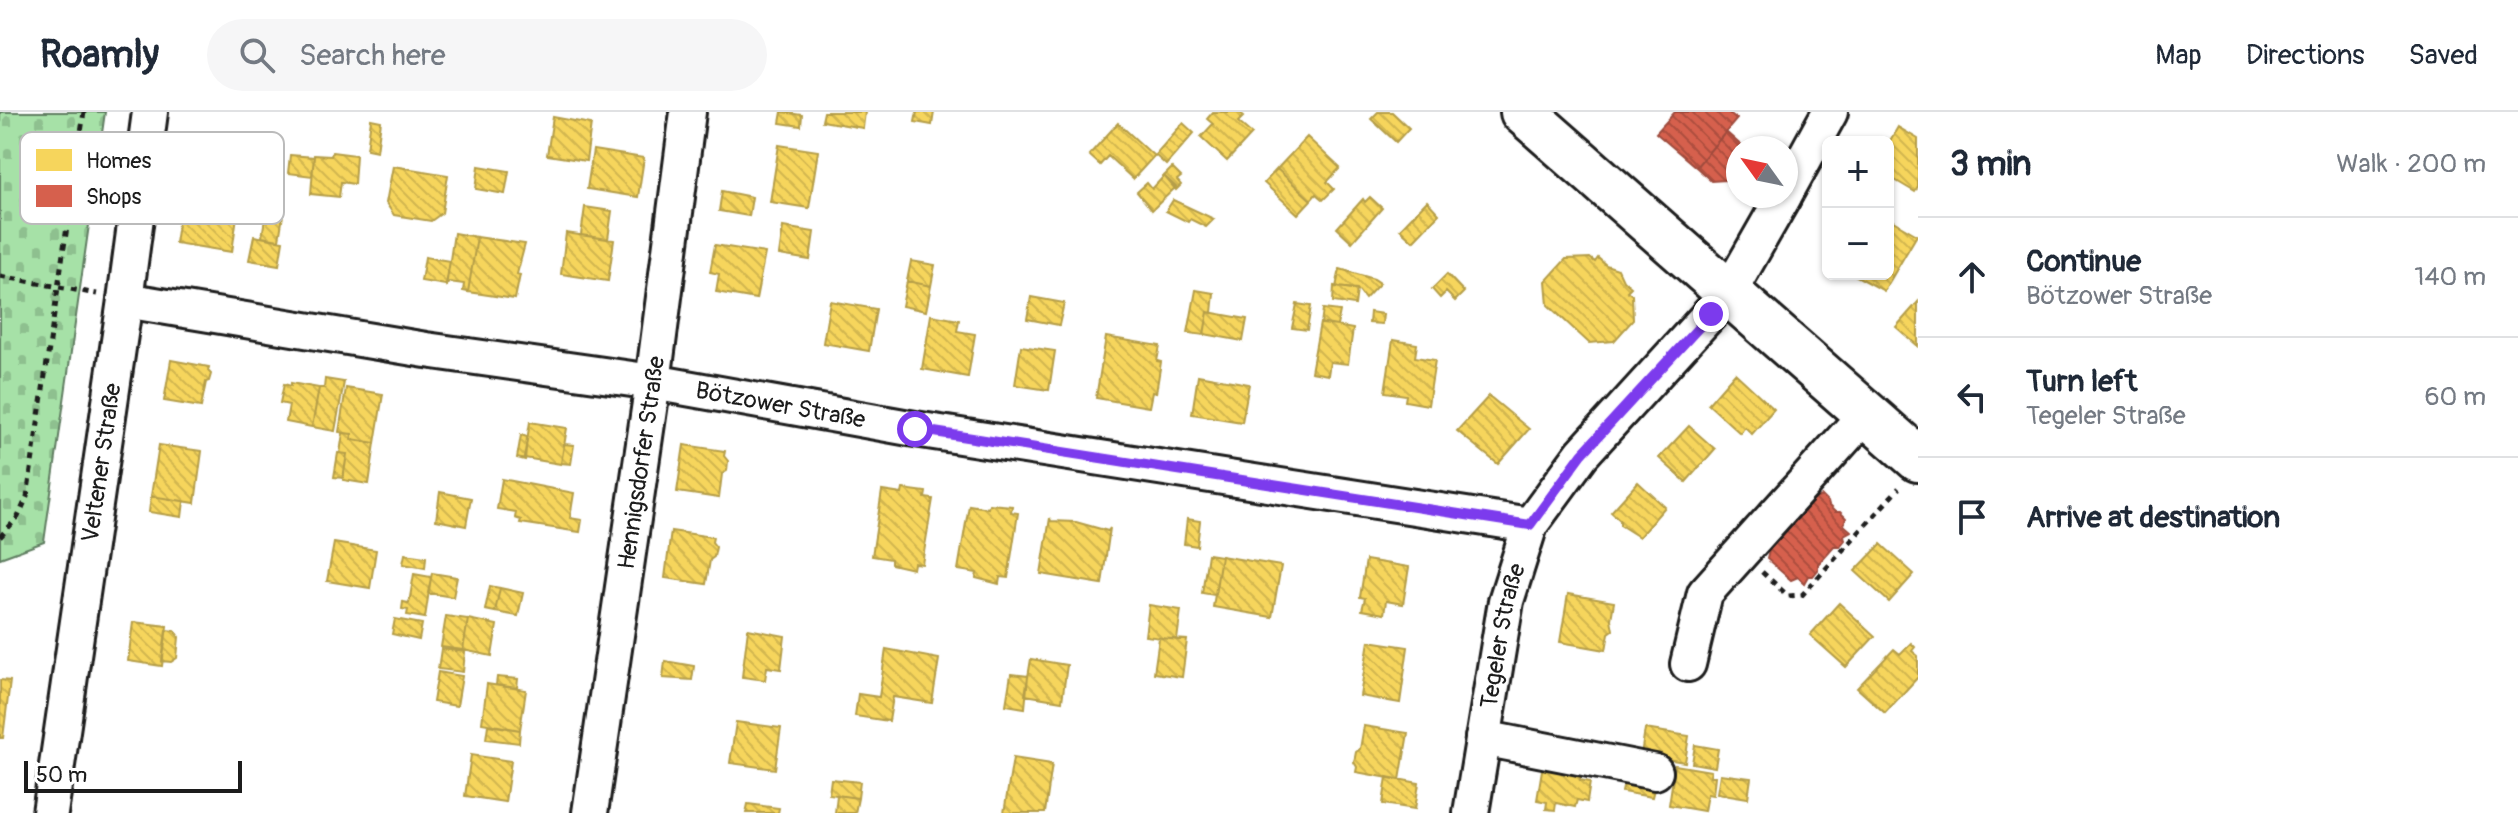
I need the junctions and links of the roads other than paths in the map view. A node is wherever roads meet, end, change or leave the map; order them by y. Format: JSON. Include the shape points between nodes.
{"nodes":[{"id":1,"x":150,"y":112,"type":"edge"},
{"id":2,"x":688,"y":112,"type":"edge"},
{"id":3,"x":1523,"y":112,"type":"edge"},
{"id":4,"x":1830,"y":112,"type":"edge"},
{"id":5,"x":147,"y":132,"type":"edge"},
{"id":6,"x":1798,"y":170,"type":"edge"},
{"id":7,"x":1777,"y":208,"type":"edge"},
{"id":8,"x":135,"y":224,"type":"edge"},
{"id":9,"x":1728,"y":294,"type":"junction"},
{"id":10,"x":125,"y":300,"type":"junction"},
{"id":11,"x":653,"y":382,"type":"junction"},
{"id":12,"x":1866,"y":414,"type":"junction"},
{"id":13,"x":1910,"y":472,"type":"edge"},
{"id":14,"x":1530,"y":525,"type":"junction"},
{"id":15,"x":1688,"y":664,"type":"dead end"},
{"id":16,"x":1483,"y":738,"type":"junction"},
{"id":17,"x":1655,"y":772,"type":"dead end"},
{"id":18,"x":50,"y":813,"type":"edge"},
{"id":19,"x":590,"y":813,"type":"edge"},
{"id":20,"x":1471,"y":813,"type":"edge"}],
"edges":[{"from":1,"to":5,"type":"street","name":"Veltener Straße"},
{"from":2,"to":11,"type":"street","name":"Hennigsdorfer Straße"},
{"from":3,"to":9,"type":"main road"},
{"from":4,"to":6,"type":"street","name":"Tegeler Straße"},
{"from":7,"to":9,"type":"street","name":"Tegeler Straße"},
{"from":8,"to":10,"type":"street","name":"Veltener Straße"},
{"from":9,"to":12,"type":"main road"},
{"from":9,"to":14,"type":"street","name":"Tegeler Straße","via":[[1582,454]]},
{"from":10,"to":11,"type":"street","name":"Bötzower Straße"},
{"from":10,"to":18,"type":"street","name":"Veltener Straße"},
{"from":11,"to":14,"type":"street","name":"Bötzower Straße"},
{"from":11,"to":19,"type":"street","name":"Hennigsdorfer Straße"},
{"from":12,"to":13,"type":"main road"},
{"from":12,"to":15,"type":"street","via":[[1705,593]]},
{"from":14,"to":16,"type":"street","name":"Tegeler Straße","via":[[1506,601]]},
{"from":16,"to":17,"type":"street"},
{"from":16,"to":20,"type":"street","name":"Tegeler Straße"}]}
